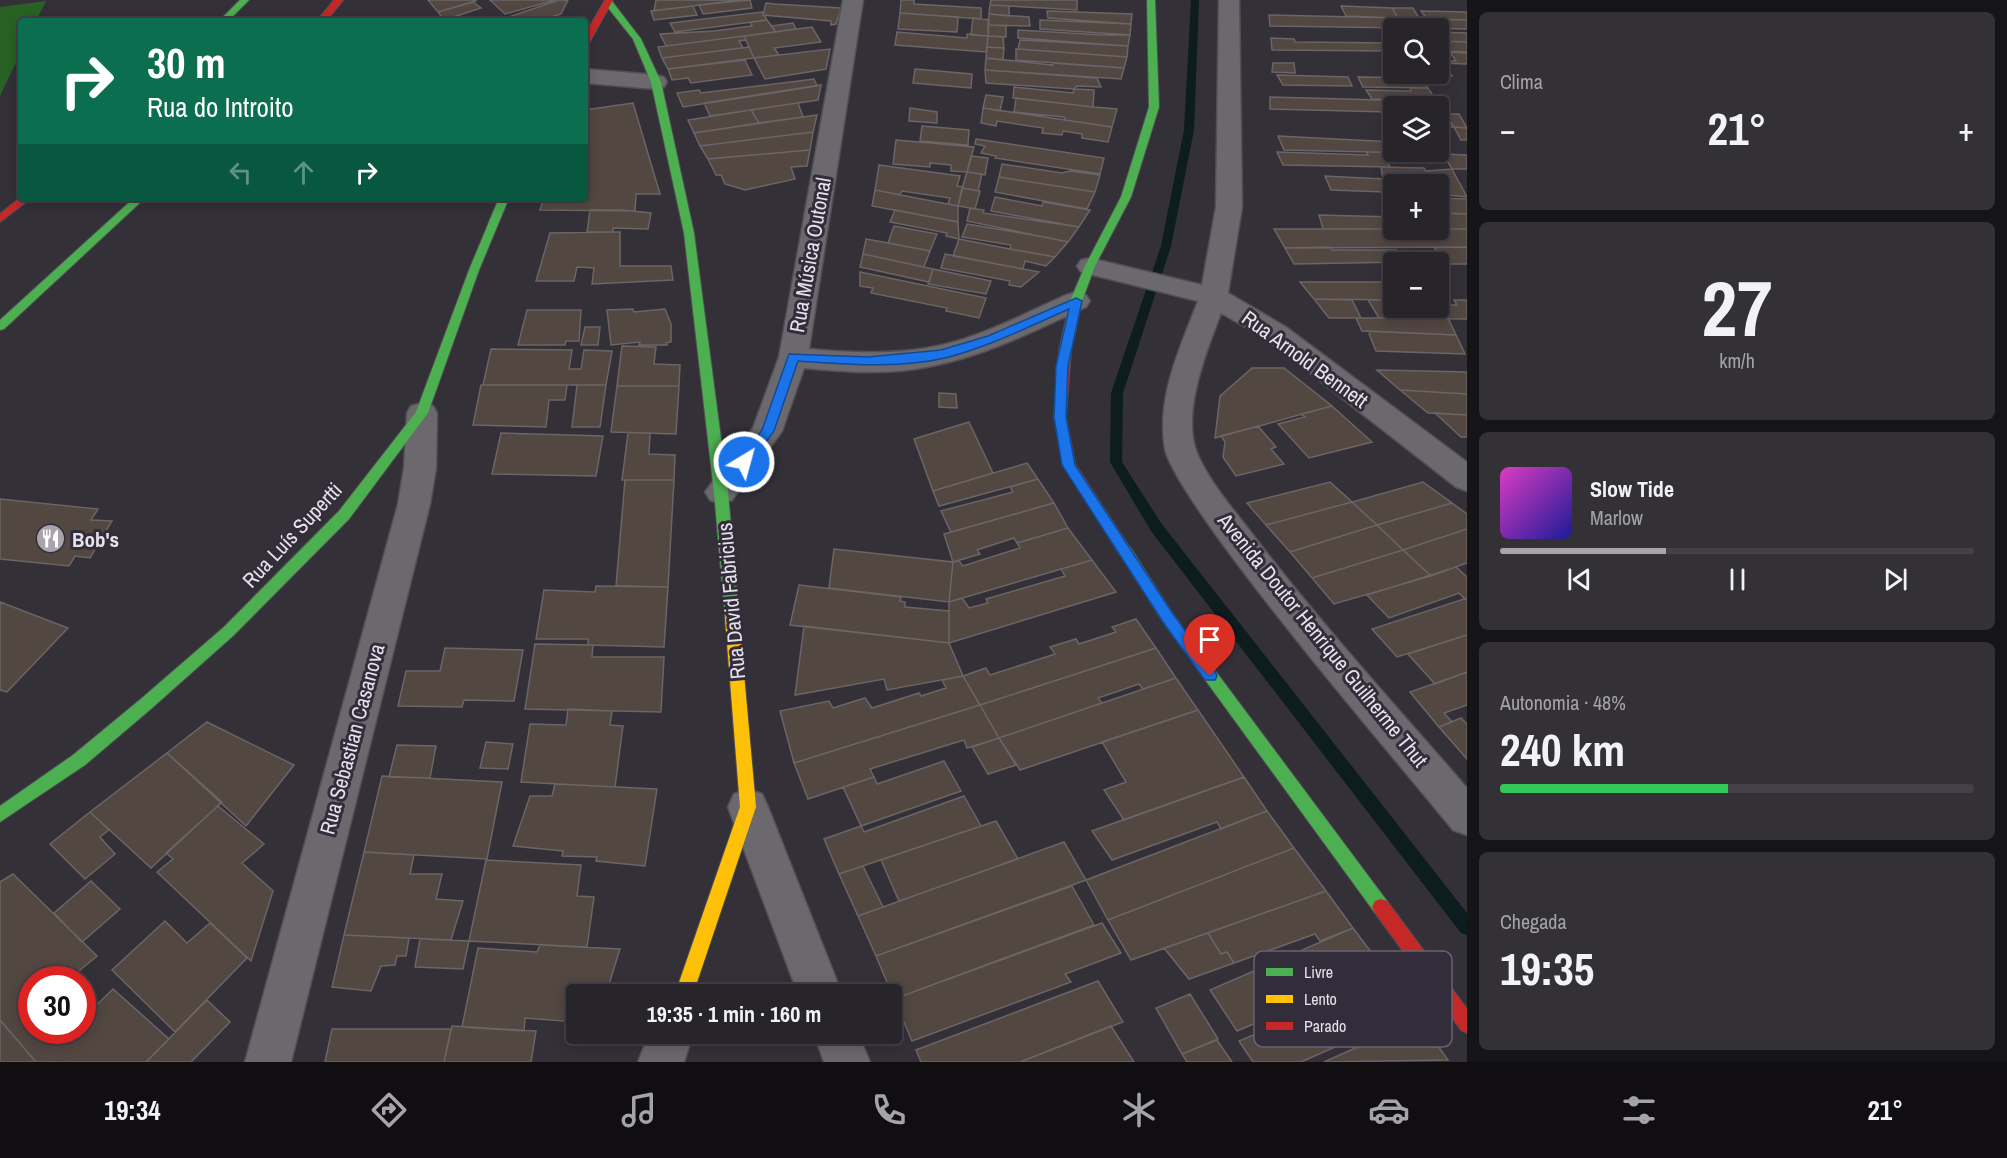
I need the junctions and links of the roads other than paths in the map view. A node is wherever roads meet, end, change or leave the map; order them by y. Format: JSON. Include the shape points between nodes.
{"nodes":[{"id":1,"x":245,"y":0,"type":"edge"},
{"id":2,"x":339,"y":0,"type":"edge"},
{"id":3,"x":853,"y":0,"type":"edge"},
{"id":4,"x":1151,"y":0,"type":"edge"},
{"id":5,"x":1229,"y":0,"type":"edge"},
{"id":6,"x":609,"y":1,"type":"edge"},
{"id":7,"x":226,"y":18,"type":"edge"},
{"id":8,"x":324,"y":18,"type":"edge"},
{"id":9,"x":588,"y":38,"type":"edge"},
{"id":10,"x":588,"y":76,"type":"edge"},
{"id":11,"x":656,"y":82,"type":"junction"},
{"id":12,"x":22,"y":201,"type":"edge"},
{"id":13,"x":137,"y":201,"type":"edge"},
{"id":14,"x":503,"y":201,"type":"edge"},
{"id":15,"x":0,"y":219,"type":"edge"},
{"id":16,"x":1090,"y":266,"type":"junction"},
{"id":17,"x":1214,"y":296,"type":"junction"},
{"id":18,"x":1076,"y":301,"type":"junction"},
{"id":19,"x":0,"y":326,"type":"edge"},
{"id":20,"x":793,"y":357,"type":"junction"},
{"id":21,"x":422,"y":413,"type":"junction"},
{"id":22,"x":1467,"y":479,"type":"edge"},
{"id":23,"x":722,"y":492,"type":"junction"},
{"id":24,"x":748,"y":807,"type":"junction"},
{"id":25,"x":0,"y":815,"type":"edge"},
{"id":26,"x":1467,"y":817,"type":"edge"},
{"id":27,"x":1413,"y":951,"type":"edge"},
{"id":28,"x":687,"y":984,"type":"edge"},
{"id":29,"x":816,"y":984,"type":"edge"},
{"id":30,"x":1452,"y":1004,"type":"edge"},
{"id":31,"x":1467,"y":1024,"type":"edge"},
{"id":32,"x":667,"y":1044,"type":"edge"},
{"id":33,"x":840,"y":1044,"type":"edge"},
{"id":34,"x":268,"y":1062,"type":"edge"},
{"id":35,"x":661,"y":1062,"type":"edge"},
{"id":36,"x":847,"y":1062,"type":"edge"}],
"edges":[{"from":1,"to":7,"type":"street"},
{"from":2,"to":8,"type":"street"},
{"from":3,"to":20,"type":"street","name":"Rua Música Outonal"},
{"from":4,"to":16,"type":"street","via":[[1154,107],[1126,197]]},
{"from":5,"to":17,"type":"street","name":"Avenida Doutor Henrique Guilherme Thut","via":[[1230,207]]},
{"from":6,"to":9,"type":"street"},
{"from":6,"to":11,"type":"street","name":"Rua David Fabricius","via":[[637,39]]},
{"from":10,"to":11,"type":"street"},
{"from":11,"to":23,"type":"street","name":"Rua David Fabricius","via":[[689,232]]},
{"from":12,"to":15,"type":"street"},
{"from":13,"to":19,"type":"street"},
{"from":14,"to":21,"type":"street","name":"Rua Luís Supertti"},
{"from":16,"to":17,"type":"street","name":"Rua Arnold Bennett"},
{"from":16,"to":18,"type":"street"},
{"from":17,"to":22,"type":"street","name":"Rua Arnold Bennett","via":[[1276,333]]},
{"from":17,"to":26,"type":"street","name":"Avenida Doutor Henrique Guilherme Thut","via":[[1191,355],[1177,413],[1181,452],[1210,502],[1274,588]]},
{"from":18,"to":20,"type":"street","via":[[992,338],[942,354],[868,361]]},
{"from":18,"to":27,"type":"street","via":[[1062,366],[1060,417],[1069,465],[1168,618]]},
{"from":20,"to":23,"type":"street","name":"Rua Música Outonal","via":[[767,431]]},
{"from":21,"to":25,"type":"street","name":"Rua Luís Supertti","via":[[344,515],[229,631],[79,760]]},
{"from":21,"to":34,"type":"street","name":"Rua Sebastian Casanova","via":[[414,504]]},
{"from":23,"to":24,"type":"street","name":"Rua David Fabricius"},
{"from":24,"to":28,"type":"street","name":"Rua David Fabricius"},
{"from":24,"to":29,"type":"street"},
{"from":30,"to":31,"type":"street"},
{"from":32,"to":35,"type":"street"},
{"from":33,"to":36,"type":"street"}]}
